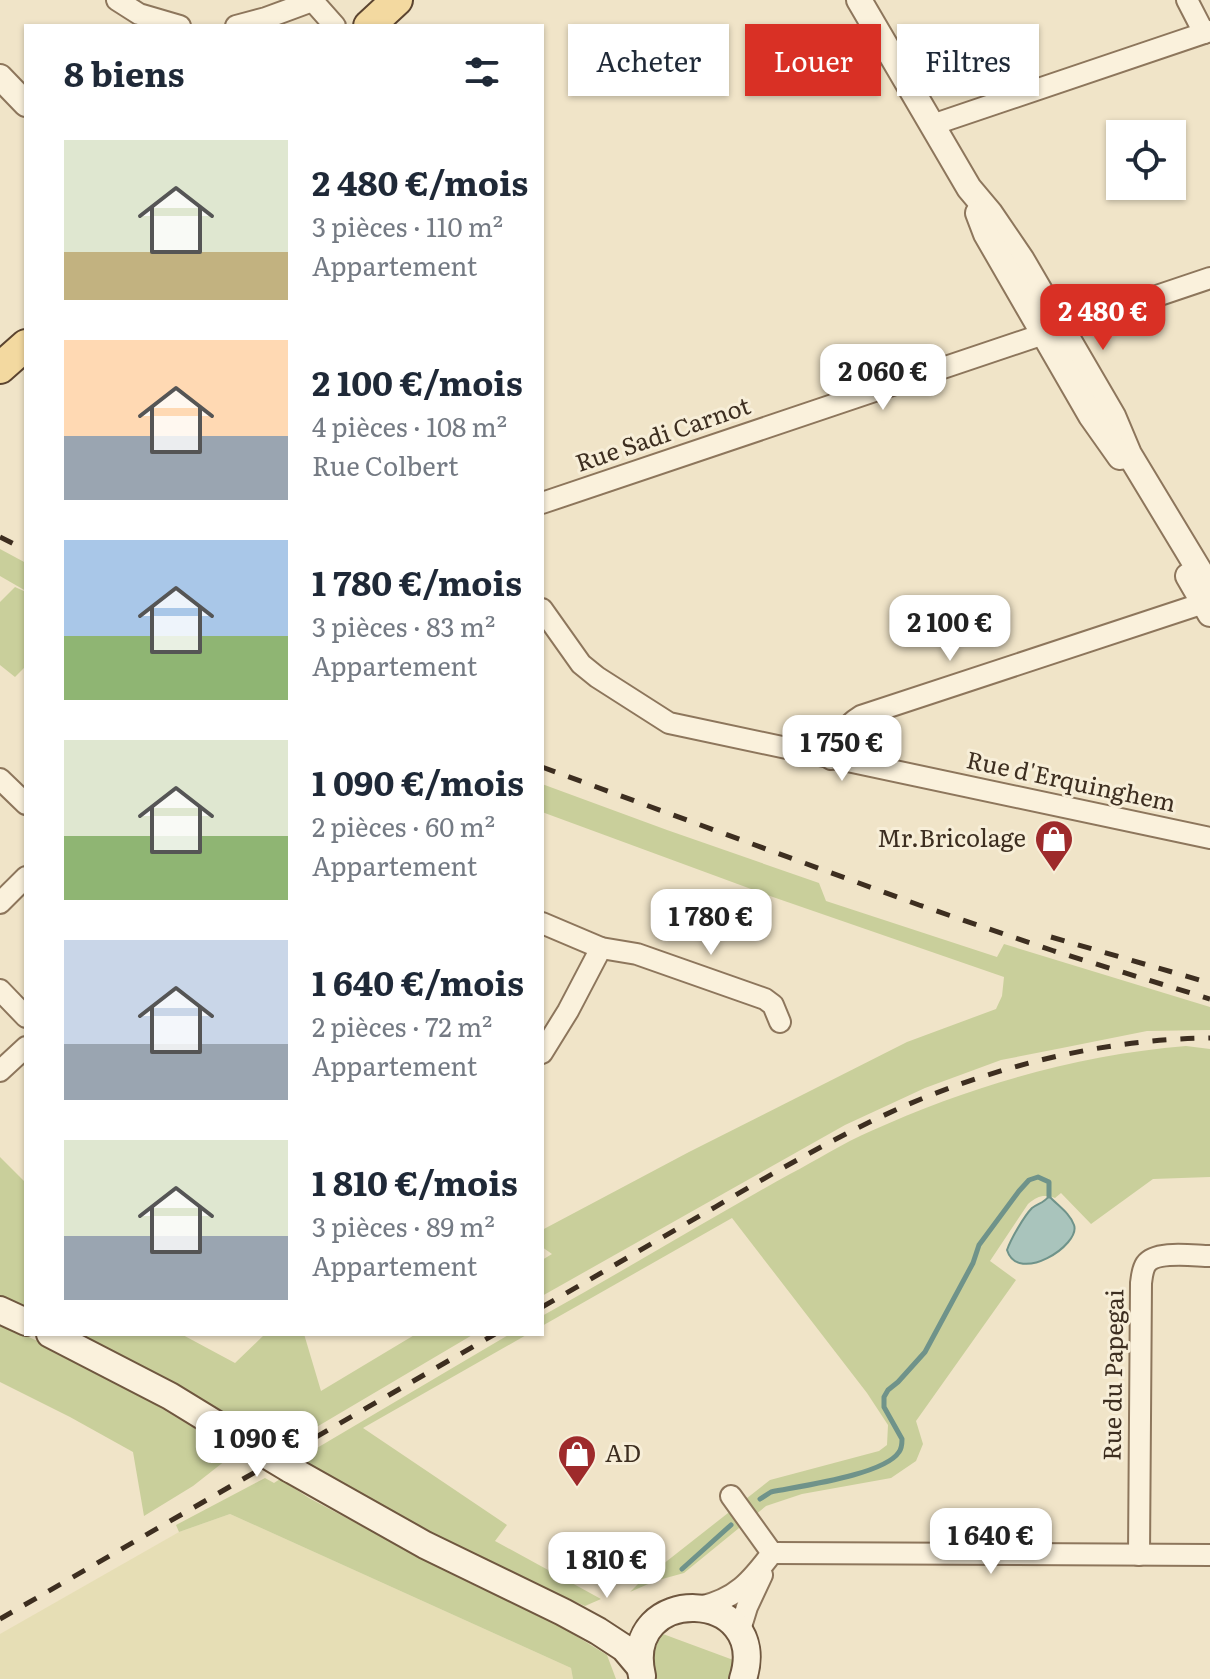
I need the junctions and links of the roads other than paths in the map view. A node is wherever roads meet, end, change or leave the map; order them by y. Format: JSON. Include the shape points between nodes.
{"nodes":[{"id":1,"x":117,"y":0,"type":"edge"},
{"id":2,"x":312,"y":0,"type":"edge"},
{"id":3,"x":397,"y":0,"type":"edge"},
{"id":4,"x":859,"y":0,"type":"edge"},
{"id":5,"x":1187,"y":0,"type":"edge"},
{"id":6,"x":173,"y":24,"type":"edge"},
{"id":7,"x":245,"y":24,"type":"edge"},
{"id":8,"x":333,"y":24,"type":"edge"},
{"id":9,"x":371,"y":24,"type":"edge"},
{"id":10,"x":1207,"y":32,"type":"edge"},
{"id":11,"x":0,"y":77,"type":"edge"},
{"id":12,"x":24,"y":102,"type":"edge"},
{"id":13,"x":932,"y":125,"type":"junction"},
{"id":14,"x":1210,"y":278,"type":"edge"},
{"id":15,"x":1053,"y":331,"type":"junction"},
{"id":16,"x":544,"y":502,"type":"edge"},
{"id":17,"x":1208,"y":601,"type":"edge"},
{"id":18,"x":544,"y":612,"type":"edge"},
{"id":19,"x":831,"y":759,"type":"junction"},
{"id":20,"x":0,"y":779,"type":"edge"},
{"id":21,"x":24,"y":802,"type":"edge"},
{"id":22,"x":1210,"y":838,"type":"edge"},
{"id":23,"x":24,"y":879,"type":"edge"},
{"id":24,"x":0,"y":903,"type":"edge"},
{"id":25,"x":544,"y":924,"type":"edge"},
{"id":26,"x":601,"y":948,"type":"junction"},
{"id":27,"x":0,"y":990,"type":"edge"},
{"id":28,"x":24,"y":1015,"type":"edge"},
{"id":29,"x":780,"y":1022,"type":"dead end"},
{"id":30,"x":544,"y":1050,"type":"edge"},
{"id":31,"x":1210,"y":1256,"type":"edge"},
{"id":32,"x":0,"y":1310,"type":"edge"},
{"id":33,"x":24,"y":1321,"type":"edge"},
{"id":34,"x":54,"y":1336,"type":"edge"},
{"id":35,"x":731,"y":1496,"type":"dead end"},
{"id":36,"x":772,"y":1553,"type":"junction"},
{"id":37,"x":1139,"y":1555,"type":"junction"},
{"id":38,"x":1210,"y":1555,"type":"edge"},
{"id":39,"x":700,"y":1607,"type":"junction"},
{"id":40,"x":563,"y":1612,"type":"junction"},
{"id":41,"x":652,"y":1627,"type":"junction"},
{"id":42,"x":739,"y":1633,"type":"junction"},
{"id":43,"x":642,"y":1673,"type":"edge"},
{"id":44,"x":751,"y":1673,"type":"edge"}],
"edges":[{"from":1,"to":6,"type":"street","via":[[139,14]]},
{"from":2,"to":7,"type":"street"},
{"from":2,"to":8,"type":"street"},
{"from":3,"to":9,"type":"main road"},
{"from":4,"to":13,"type":"street"},
{"from":5,"to":10,"type":"street"},
{"from":10,"to":13,"type":"street"},
{"from":11,"to":12,"type":"street"},
{"from":13,"to":15,"type":"street","via":[[969,188],[986,234]]},
{"from":14,"to":15,"type":"street","name":"Rue Sadi Carnot"},
{"from":15,"to":16,"type":"street","name":"Rue Sadi Carnot"},
{"from":15,"to":17,"type":"street","via":[[1091,416]]},
{"from":17,"to":19,"type":"street","via":[[861,716],[840,736]]},
{"from":18,"to":19,"type":"street","name":"Rue d'Erquinghem","via":[[581,664],[661,719]]},
{"from":19,"to":22,"type":"street","name":"Rue d'Erquinghem"},
{"from":20,"to":21,"type":"street"},
{"from":23,"to":24,"type":"street"},
{"from":25,"to":26,"type":"street"},
{"from":26,"to":29,"type":"street","via":[[637,954],[765,999]]},
{"from":26,"to":30,"type":"street"},
{"from":27,"to":28,"type":"street"},
{"from":31,"to":37,"type":"street","name":"Rue du Papegai","via":[[1157,1256],[1143,1270]]},
{"from":32,"to":33,"type":"main road"},
{"from":34,"to":40,"type":"main road","bridge":true,"via":[[170,1396],[436,1551]]},
{"from":35,"to":36,"type":"street"},
{"from":36,"to":37,"type":"street"},
{"from":36,"to":39,"type":"street","via":[[743,1588]]},
{"from":36,"to":42,"type":"street"},
{"from":37,"to":38,"type":"street"},
{"from":39,"to":41,"type":"main road","via":[[673,1611]]},
{"from":39,"to":42,"type":"main road","via":[[721,1614]]},
{"from":40,"to":41,"type":"main road","via":[[618,1629]]},
{"from":40,"to":43,"type":"main road","via":[[620,1646]]},
{"from":41,"to":43,"type":"main road","via":[[643,1641]]},
{"from":42,"to":44,"type":"main road"}]}
